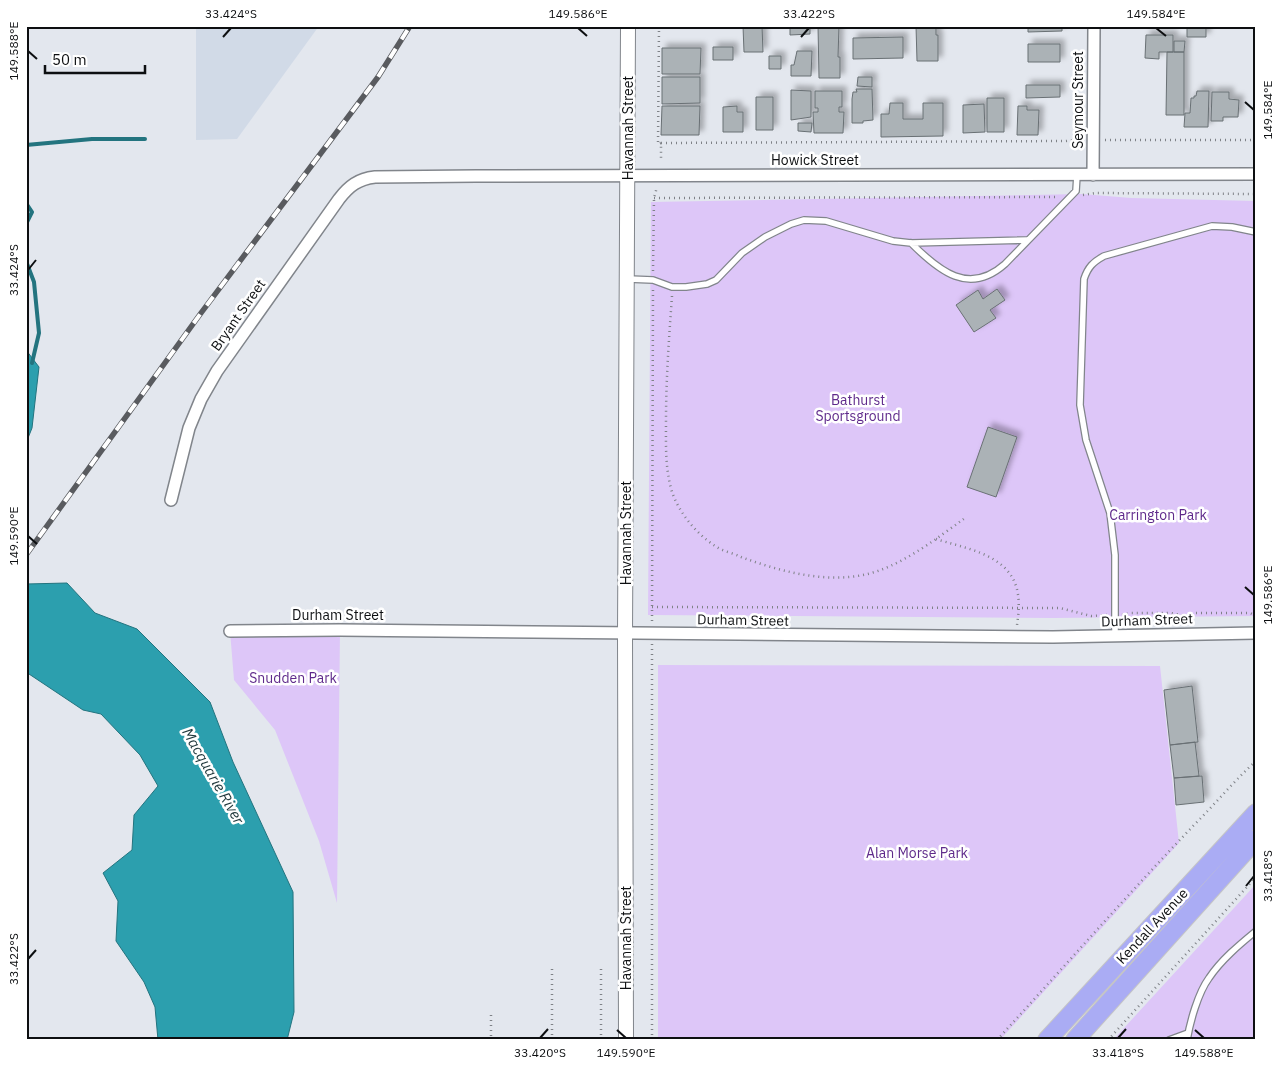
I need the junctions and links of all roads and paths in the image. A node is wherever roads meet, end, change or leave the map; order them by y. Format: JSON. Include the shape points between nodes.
{"nodes":[{"id":1,"x":628,"y":26,"type":"edge"},
{"id":2,"x":659,"y":26,"type":"edge"},
{"id":3,"x":1094,"y":26,"type":"edge"},
{"id":4,"x":1093,"y":139,"type":"junction"},
{"id":5,"x":1256,"y":140,"type":"edge"},
{"id":6,"x":661,"y":144,"type":"junction"},
{"id":7,"x":661,"y":158,"type":"dead end"},
{"id":8,"x":1256,"y":174,"type":"edge"},
{"id":9,"x":628,"y":175,"type":"junction"},
{"id":10,"x":1077,"y":175,"type":"junction"},
{"id":11,"x":1093,"y":175,"type":"junction"},
{"id":12,"x":374,"y":177,"type":"joint"},
{"id":13,"x":657,"y":186,"type":"dead end"},
{"id":14,"x":1256,"y":194,"type":"edge"},
{"id":15,"x":1069,"y":197,"type":"junction"},
{"id":16,"x":654,"y":198,"type":"junction"},
{"id":17,"x":1256,"y":232,"type":"edge"},
{"id":18,"x":1027,"y":240,"type":"junction"},
{"id":19,"x":911,"y":243,"type":"junction"},
{"id":20,"x":628,"y":279,"type":"junction"},
{"id":21,"x":653,"y":280,"type":"junction"},
{"id":22,"x":672,"y":287,"type":"junction"},
{"id":23,"x":171,"y":500,"type":"dead end"},
{"id":24,"x":965,"y":518,"type":"dead end"},
{"id":25,"x":936,"y":539,"type":"junction"},
{"id":26,"x":652,"y":607,"type":"junction"},
{"id":27,"x":1019,"y":608,"type":"junction"},
{"id":28,"x":1115,"y":615,"type":"junction"},
{"id":29,"x":1256,"y":616,"type":"edge"},
{"id":30,"x":230,"y":631,"type":"dead end"},
{"id":31,"x":1256,"y":633,"type":"edge"},
{"id":32,"x":626,"y":634,"type":"junction"},
{"id":33,"x":652,"y":634,"type":"junction"},
{"id":34,"x":1114,"y":636,"type":"junction"},
{"id":35,"x":1016,"y":637,"type":"junction"},
{"id":36,"x":1256,"y":761,"type":"edge"},
{"id":37,"x":1256,"y":813,"type":"edge"},
{"id":38,"x":1256,"y":839,"type":"edge"},
{"id":39,"x":1256,"y":877,"type":"edge"},
{"id":40,"x":1256,"y":931,"type":"edge"},
{"id":41,"x":601,"y":966,"type":"dead end"},
{"id":42,"x":552,"y":969,"type":"dead end"},
{"id":43,"x":491,"y":1015,"type":"dead end"},
{"id":44,"x":1188,"y":1033,"type":"junction"},
{"id":45,"x":491,"y":1040,"type":"edge"},
{"id":46,"x":552,"y":1040,"type":"edge"},
{"id":47,"x":601,"y":1040,"type":"edge"},
{"id":48,"x":626,"y":1040,"type":"edge"},
{"id":49,"x":652,"y":1040,"type":"edge"},
{"id":50,"x":997,"y":1040,"type":"edge"},
{"id":51,"x":1047,"y":1040,"type":"edge"},
{"id":52,"x":1075,"y":1040,"type":"edge"},
{"id":53,"x":1108,"y":1040,"type":"edge"},
{"id":54,"x":1169,"y":1040,"type":"edge"},
{"id":55,"x":1187,"y":1040,"type":"edge"}],
"edges":[{"from":1,"to":9,"type":"street","name":"Havannah Street"},
{"from":2,"to":6,"type":"path","via":[[658,144]]},
{"from":3,"to":4,"type":"street","name":"Seymour Street"},
{"from":4,"to":5,"type":"path"},
{"from":4,"to":6,"type":"path"},
{"from":4,"to":11,"type":"street","name":"Seymour Street"},
{"from":6,"to":7,"type":"path"},
{"from":8,"to":11,"type":"street","name":"Howick Street"},
{"from":9,"to":10,"type":"street","name":"Howick Street"},
{"from":9,"to":12,"type":"street","name":"Howick Street"},
{"from":9,"to":20,"type":"street","name":"Havannah Street"},
{"from":10,"to":11,"type":"street","name":"Howick Street"},
{"from":10,"to":15,"type":"lane","via":[[1076,191]]},
{"from":12,"to":23,"type":"street","name":"Bryant Street","via":[[354,183],[342,195],[217,371],[189,428]]},
{"from":13,"to":16,"type":"path"},
{"from":14,"to":15,"type":"path","via":[[1096,193]]},
{"from":15,"to":16,"type":"path"},
{"from":15,"to":18,"type":"lane"},
{"from":16,"to":21,"type":"path"},
{"from":17,"to":28,"type":"lane","via":[[1232,226],[1212,226],[1104,256],[1087,269],[1080,405],[1086,440],[1110,513],[1115,556]]},
{"from":18,"to":19,"type":"lane"},
{"from":18,"to":19,"type":"lane","via":[[996,272],[973,279],[959,278],[942,270]]},
{"from":19,"to":22,"type":"lane","via":[[893,241],[826,221],[804,220],[765,237],[742,253],[716,280],[701,285]]},
{"from":20,"to":21,"type":"lane"},
{"from":20,"to":32,"type":"street","name":"Havannah Street"},
{"from":21,"to":22,"type":"lane"},
{"from":21,"to":26,"type":"path"},
{"from":22,"to":25,"type":"path","via":[[666,388],[666,467],[673,494],[683,514],[700,535],[721,549],[761,564],[835,578],[864,575],[890,567]]},
{"from":24,"to":25,"type":"path"},
{"from":25,"to":27,"type":"path","via":[[991,556],[1008,570],[1016,586]]},
{"from":26,"to":27,"type":"path"},
{"from":26,"to":33,"type":"path"},
{"from":27,"to":28,"type":"path","via":[[1060,608],[1091,616]]},
{"from":27,"to":35,"type":"path"},
{"from":28,"to":29,"type":"path","via":[[1250,613]]},
{"from":28,"to":34,"type":"lane"},
{"from":30,"to":32,"type":"street","name":"Durham Street"},
{"from":31,"to":34,"type":"street","name":"Durham Street"},
{"from":32,"to":33,"type":"street","name":"Durham Street"},
{"from":32,"to":48,"type":"street","name":"Havannah Street"},
{"from":33,"to":35,"type":"street","name":"Durham Street"},
{"from":33,"to":49,"type":"path"},
{"from":34,"to":35,"type":"street","name":"Durham Street"},
{"from":36,"to":50,"type":"path","via":[[1142,879]]},
{"from":37,"to":51,"type":"highway","name":"Kendall Avenue"},
{"from":38,"to":52,"type":"highway","name":"Kendall Avenue"},
{"from":39,"to":53,"type":"path"},
{"from":40,"to":44,"type":"lane","via":[[1233,950],[1209,977]]},
{"from":41,"to":47,"type":"path"},
{"from":42,"to":46,"type":"path"},
{"from":43,"to":45,"type":"path"},
{"from":44,"to":54,"type":"lane"},
{"from":44,"to":55,"type":"lane"}]}
